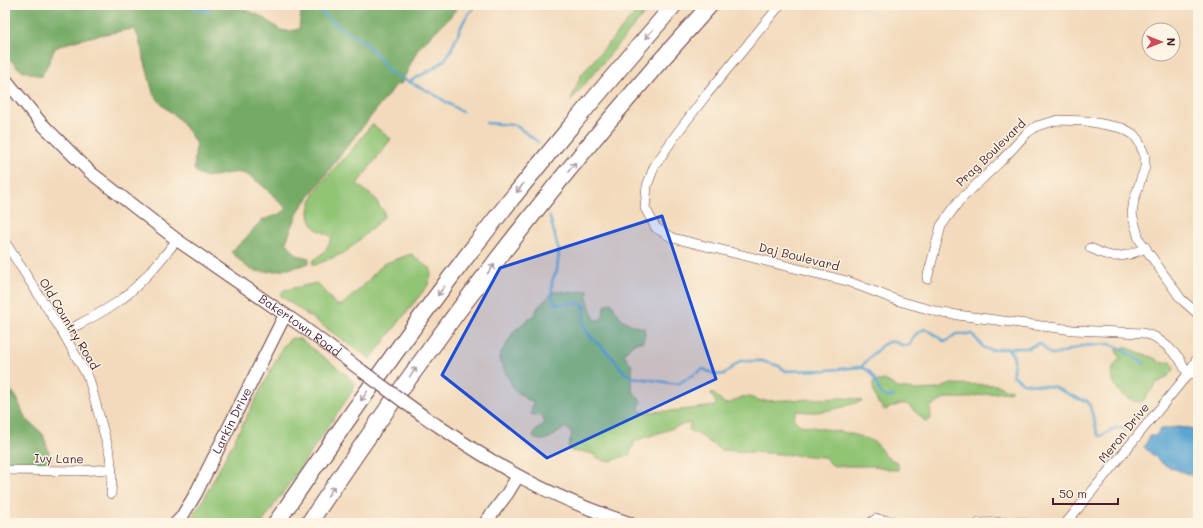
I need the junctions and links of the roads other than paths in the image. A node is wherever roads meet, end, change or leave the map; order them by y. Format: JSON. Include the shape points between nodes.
{"nodes":[{"id":1,"x":674,"y":5,"type":"edge"},
{"id":2,"x":710,"y":5,"type":"edge"},
{"id":3,"x":780,"y":5,"type":"edge"},
{"id":4,"x":5,"y":79,"type":"edge"},
{"id":5,"x":177,"y":240,"type":"junction"},
{"id":6,"x":5,"y":242,"type":"edge"},
{"id":7,"x":1090,"y":248,"type":"dead end"},
{"id":8,"x":1146,"y":248,"type":"junction"},
{"id":9,"x":927,"y":279,"type":"dead end"},
{"id":10,"x":1198,"y":314,"type":"edge"},
{"id":11,"x":285,"y":315,"type":"junction"},
{"id":12,"x":63,"y":333,"type":"junction"},
{"id":13,"x":1198,"y":357,"type":"edge"},
{"id":14,"x":1198,"y":373,"type":"edge"},
{"id":15,"x":1188,"y":374,"type":"junction"},
{"id":16,"x":112,"y":469,"type":"junction"},
{"id":17,"x":5,"y":470,"type":"edge"},
{"id":18,"x":518,"y":476,"type":"junction"},
{"id":19,"x":111,"y":494,"type":"dead end"},
{"id":20,"x":176,"y":523,"type":"edge"},
{"id":21,"x":276,"y":523,"type":"edge"},
{"id":22,"x":309,"y":523,"type":"edge"},
{"id":23,"x":485,"y":523,"type":"edge"},
{"id":24,"x":628,"y":523,"type":"edge"},
{"id":25,"x":870,"y":523,"type":"edge"},
{"id":26,"x":901,"y":523,"type":"edge"},
{"id":27,"x":979,"y":523,"type":"edge"},
{"id":28,"x":1024,"y":523,"type":"edge"},
{"id":29,"x":1066,"y":523,"type":"edge"}],
"edges":[{"from":1,"to":21,"type":"highway","one_way":true,"via":[[582,112],[467,255],[380,372]]},
{"from":22,"to":2,"type":"highway","one_way":true,"via":[[413,373],[514,240],[617,113]]},
{"from":3,"to":15,"type":"street","name":"Daj Boulevard","via":[[707,94],[654,167],[647,186],[645,208],[656,228],[672,238],[847,281],[899,301],[942,313],[1073,330],[1143,333],[1155,337],[1167,346],[1179,358]]},
{"from":4,"to":5,"type":"main road","name":"Bakertown Road","via":[[41,123],[90,172]]},
{"from":5,"to":11,"type":"main road","name":"Bakertown Road"},
{"from":5,"to":12,"type":"street","via":[[153,270],[122,299]]},
{"from":6,"to":12,"type":"street","name":"Old Country Road"},
{"from":7,"to":8,"type":"street","via":[[1117,256]]},
{"from":8,"to":9,"type":"street","name":"Prag Boulevard","via":[[1139,239],[1132,214],[1145,167],[1138,140],[1133,134],[1112,125],[1058,120],[1037,126],[1027,133],[959,201],[941,226]]},
{"from":8,"to":10,"type":"street","name":"Prag Boulevard","via":[[1182,299]]},
{"from":11,"to":18,"type":"main road","name":"Bakertown Road","bridge":true,"via":[[471,448]]},
{"from":11,"to":20,"type":"main road","name":"Larkin Drive","via":[[195,495]]},
{"from":12,"to":16,"type":"street","name":"Old Country Road","via":[[89,379]]},
{"from":13,"to":15,"type":"street","name":"Meron Drive"},
{"from":14,"to":15,"type":"street"},
{"from":15,"to":29,"type":"street","name":"Meron Drive"},
{"from":16,"to":17,"type":"street","name":"Ivy Lane"},
{"from":16,"to":19,"type":"street","name":"Old Country Road"},
{"from":18,"to":23,"type":"main road"},
{"from":18,"to":24,"type":"main road","name":"Bakertown Road"},
{"from":25,"to":26,"type":"street","via":[[876,518]]},
{"from":27,"to":28,"type":"street"}]}
